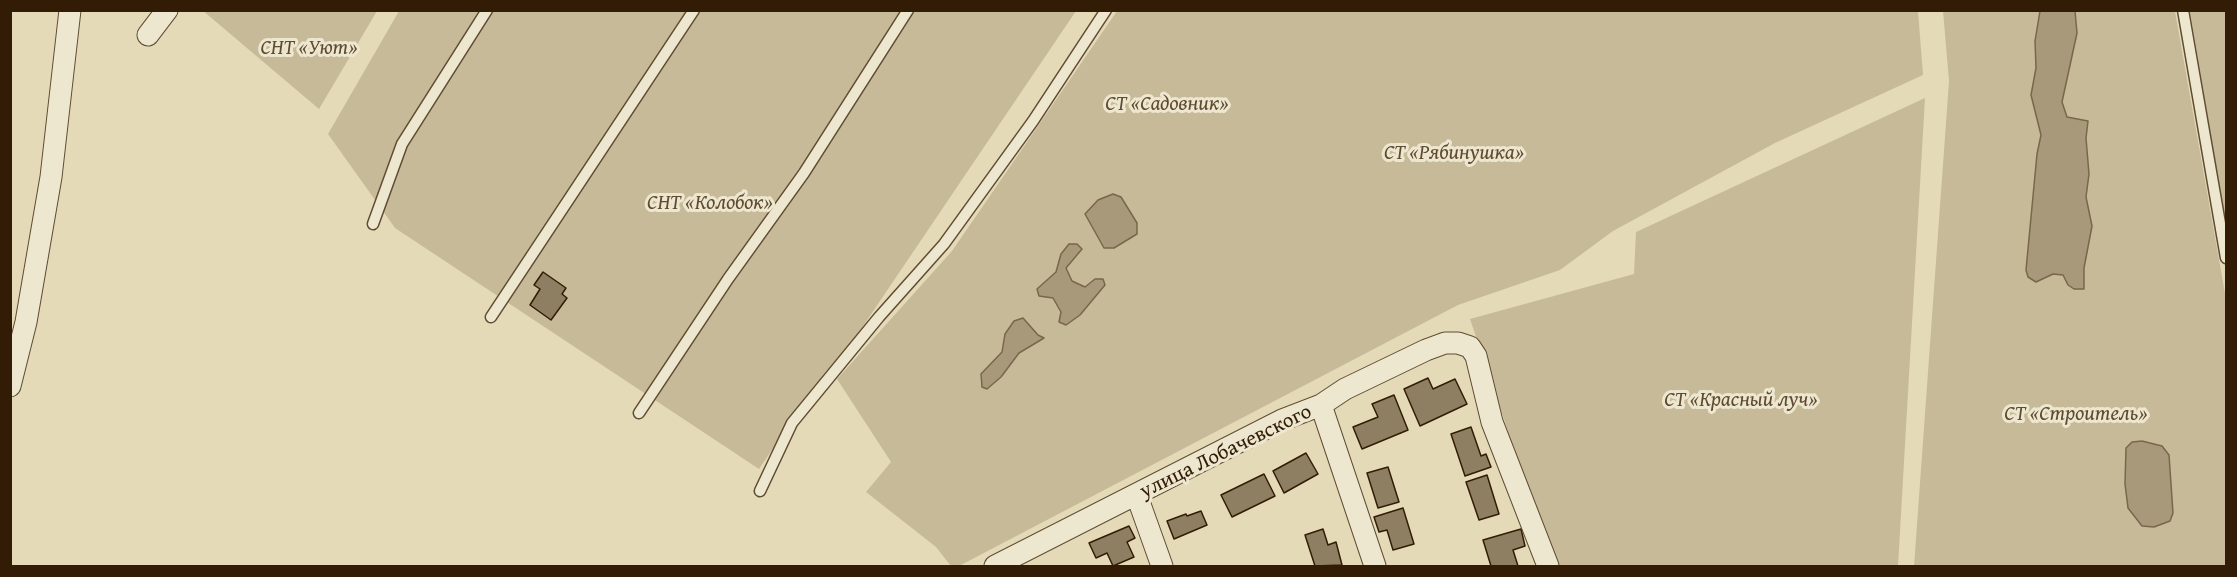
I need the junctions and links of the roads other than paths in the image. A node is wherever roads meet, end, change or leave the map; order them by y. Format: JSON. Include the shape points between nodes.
{"nodes":[{"id":1,"x":70,"y":10,"type":"edge"},
{"id":2,"x":167,"y":10,"type":"edge"},
{"id":3,"x":487,"y":10,"type":"edge"},
{"id":4,"x":694,"y":10,"type":"edge"},
{"id":5,"x":908,"y":10,"type":"edge"},
{"id":6,"x":1106,"y":10,"type":"edge"},
{"id":7,"x":2183,"y":10,"type":"edge"},
{"id":8,"x":148,"y":35,"type":"dead end"},
{"id":9,"x":373,"y":224,"type":"dead end"},
{"id":10,"x":2226,"y":258,"type":"edge"},
{"id":11,"x":491,"y":317,"type":"dead end"},
{"id":12,"x":10,"y":386,"type":"edge"},
{"id":13,"x":1321,"y":405,"type":"junction"},
{"id":14,"x":639,"y":413,"type":"dead end"},
{"id":15,"x":760,"y":491,"type":"dead end"},
{"id":16,"x":1137,"y":496,"type":"junction"},
{"id":17,"x":995,"y":567,"type":"edge"},
{"id":18,"x":1162,"y":567,"type":"edge"},
{"id":19,"x":1375,"y":567,"type":"edge"},
{"id":20,"x":1548,"y":567,"type":"edge"}],
"edges":[{"from":1,"to":12,"type":"street","via":[[51,177],[26,322]]},
{"from":2,"to":8,"type":"street"},
{"from":3,"to":9,"type":"lane","via":[[402,144]]},
{"from":4,"to":11,"type":"lane"},
{"from":5,"to":14,"type":"lane","via":[[804,173]]},
{"from":6,"to":15,"type":"lane","via":[[1033,121],[944,244],[792,423]]},
{"from":7,"to":10,"type":"lane"},
{"from":13,"to":16,"type":"street","name":"улица Лобачевского","via":[[1282,420]]},
{"from":13,"to":19,"type":"street"},
{"from":13,"to":20,"type":"street","name":"улица Лобачевского","via":[[1345,389],[1426,350],[1445,343],[1470,347],[1492,422]]},
{"from":16,"to":17,"type":"street","name":"улица Лобачевского"},
{"from":16,"to":18,"type":"street"}]}
